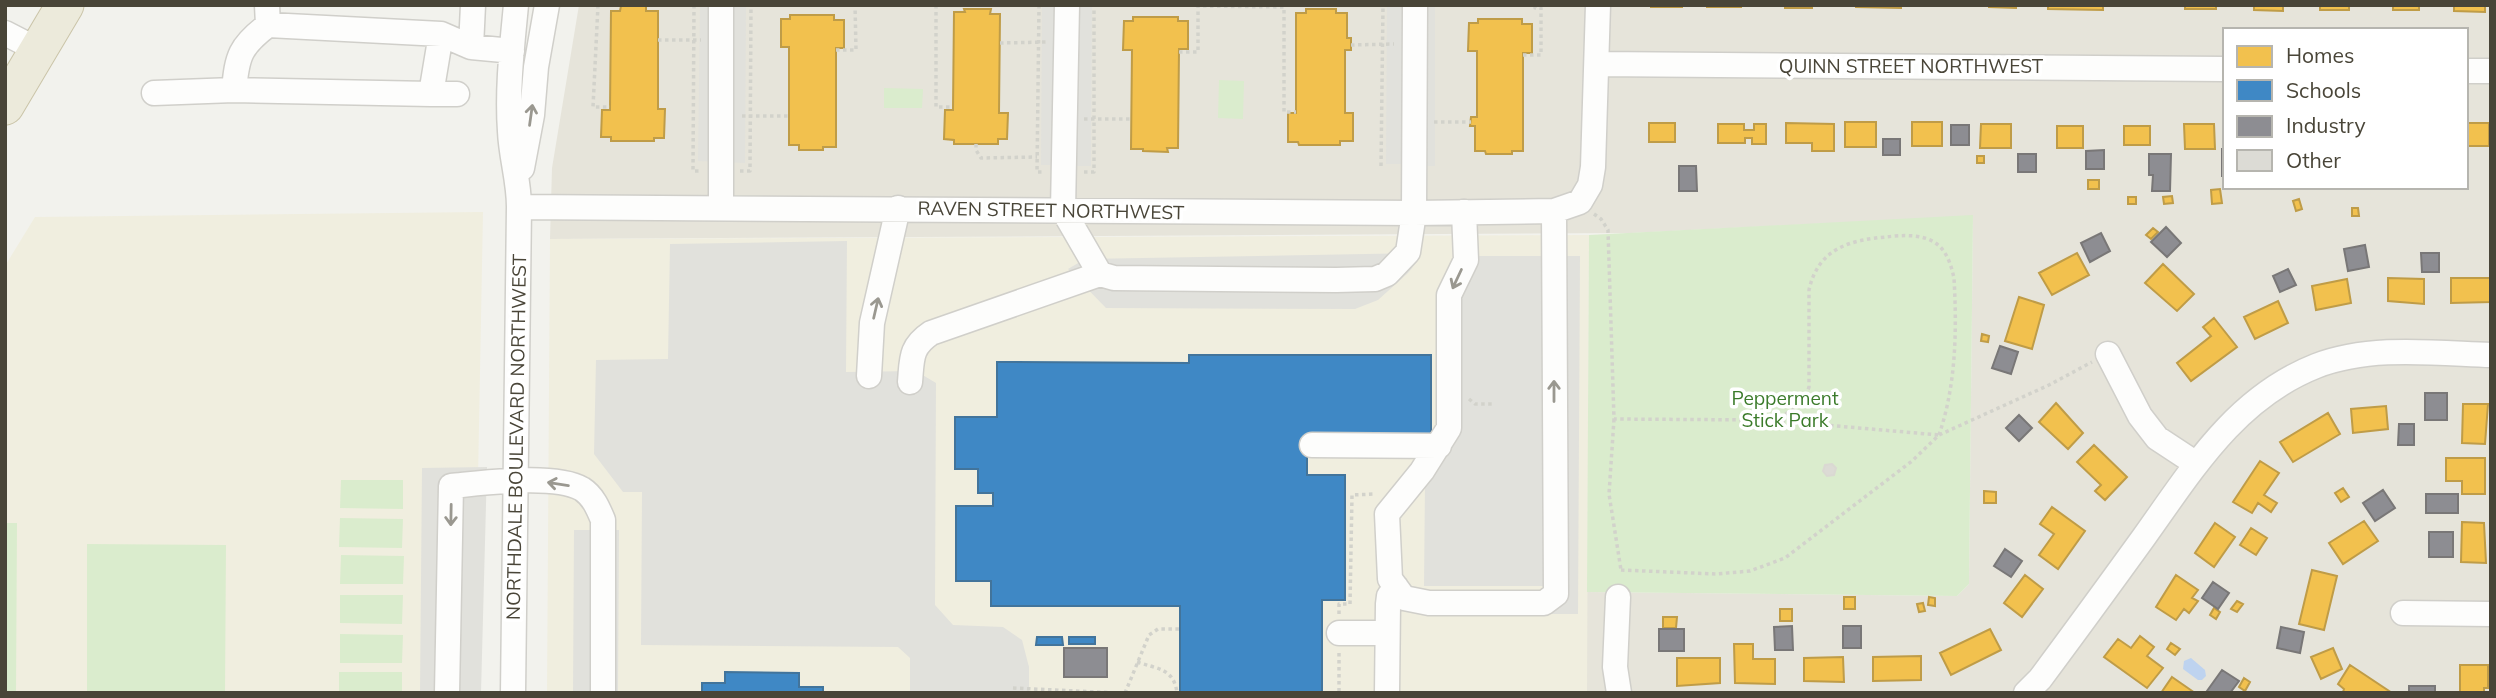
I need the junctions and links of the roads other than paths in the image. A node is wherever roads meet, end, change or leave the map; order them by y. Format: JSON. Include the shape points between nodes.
{"nodes":[{"id":1,"x":67,"y":5,"type":"edge"},
{"id":2,"x":473,"y":5,"type":"edge"},
{"id":3,"x":516,"y":5,"type":"edge"},
{"id":4,"x":547,"y":5,"type":"edge"},
{"id":5,"x":721,"y":5,"type":"edge"},
{"id":6,"x":1067,"y":5,"type":"edge"},
{"id":7,"x":1415,"y":5,"type":"edge"},
{"id":8,"x":1598,"y":5,"type":"edge"},
{"id":9,"x":267,"y":15,"type":"edge"},
{"id":10,"x":5,"y":33,"type":"edge"},
{"id":11,"x":441,"y":34,"type":"junction"},
{"id":12,"x":471,"y":47,"type":"junction"},
{"id":13,"x":38,"y":50,"type":"junction"},
{"id":14,"x":512,"y":51,"type":"junction"},
{"id":15,"x":1597,"y":64,"type":"junction"},
{"id":16,"x":2223,"y":69,"type":"edge"},
{"id":17,"x":2468,"y":71,"type":"edge"},
{"id":18,"x":2491,"y":71,"type":"edge"},
{"id":19,"x":234,"y":90,"type":"junction"},
{"id":20,"x":154,"y":93,"type":"dead end"},
{"id":21,"x":431,"y":94,"type":"junction"},
{"id":22,"x":457,"y":94,"type":"dead end"},
{"id":23,"x":5,"y":106,"type":"edge"},
{"id":24,"x":519,"y":182,"type":"junction"},
{"id":25,"x":519,"y":207,"type":"junction"},
{"id":26,"x":721,"y":207,"type":"junction"},
{"id":27,"x":898,"y":208,"type":"junction"},
{"id":28,"x":1063,"y":210,"type":"junction"},
{"id":29,"x":1554,"y":211,"type":"junction"},
{"id":30,"x":1464,"y":212,"type":"junction"},
{"id":31,"x":1414,"y":213,"type":"junction"},
{"id":32,"x":1100,"y":274,"type":"junction"},
{"id":33,"x":2108,"y":354,"type":"road end"},
{"id":34,"x":2491,"y":355,"type":"edge"},
{"id":35,"x":869,"y":376,"type":"dead end"},
{"id":36,"x":910,"y":382,"type":"dead end"},
{"id":37,"x":1312,"y":444,"type":"dead end"},
{"id":38,"x":1439,"y":446,"type":"junction"},
{"id":39,"x":2195,"y":463,"type":"junction"},
{"id":40,"x":515,"y":481,"type":"junction"},
{"id":41,"x":1396,"y":587,"type":"junction"},
{"id":42,"x":1618,"y":597,"type":"dead end"},
{"id":43,"x":2403,"y":612,"type":"dead end"},
{"id":44,"x":2491,"y":614,"type":"edge"},
{"id":45,"x":1339,"y":633,"type":"road end"},
{"id":46,"x":1387,"y":633,"type":"junction"},
{"id":47,"x":2042,"y":688,"type":"edge"},
{"id":48,"x":447,"y":693,"type":"edge"},
{"id":49,"x":513,"y":693,"type":"edge"},
{"id":50,"x":603,"y":693,"type":"edge"},
{"id":51,"x":1387,"y":693,"type":"edge"},
{"id":52,"x":1619,"y":693,"type":"edge"}],
"edges":[{"from":1,"to":13,"type":"highway"},
{"from":2,"to":12,"type":"street"},
{"from":3,"to":14,"type":"street","name":"NORTHDALE BOULEVARD NORTHWEST"},
{"from":24,"to":4,"type":"street","name":"NORTHDALE BOULEVARD NORTHWEST","one_way":true},
{"from":5,"to":26,"type":"street"},
{"from":6,"to":28,"type":"street"},
{"from":7,"to":31,"type":"street"},
{"from":8,"to":15,"type":"street"},
{"from":9,"to":11,"type":"street"},
{"from":9,"to":19,"type":"street","via":[[236,65]]},
{"from":10,"to":13,"type":"street"},
{"from":11,"to":12,"type":"street"},
{"from":11,"to":21,"type":"street"},
{"from":12,"to":14,"type":"street"},
{"from":13,"to":23,"type":"highway"},
{"from":14,"to":24,"type":"street","name":"NORTHDALE BOULEVARD NORTHWEST","via":[[510,133]]},
{"from":15,"to":16,"type":"street","name":"QUINN STREET NORTHWEST"},
{"from":15,"to":29,"type":"street","name":"RAVEN STREET NORTHWEST","via":[[1590,185],[1580,202]]},
{"from":17,"to":18,"type":"street"},
{"from":19,"to":20,"type":"street"},
{"from":19,"to":21,"type":"street"},
{"from":21,"to":22,"type":"street"},
{"from":24,"to":25,"type":"street","name":"NORTHDALE BOULEVARD NORTHWEST"},
{"from":25,"to":26,"type":"street","name":"RAVEN STREET NORTHWEST"},
{"from":25,"to":40,"type":"street","name":"NORTHDALE BOULEVARD NORTHWEST"},
{"from":26,"to":27,"type":"street","name":"RAVEN STREET NORTHWEST"},
{"from":27,"to":28,"type":"street","name":"RAVEN STREET NORTHWEST"},
{"from":35,"to":27,"type":"street","one_way":true,"via":[[872,323]]},
{"from":28,"to":31,"type":"street","name":"RAVEN STREET NORTHWEST"},
{"from":28,"to":32,"type":"street"},
{"from":29,"to":30,"type":"street","name":"RAVEN STREET NORTHWEST"},
{"from":41,"to":29,"type":"street","one_way":true,"via":[[1404,598],[1429,603],[1544,603],[1556,594]]},
{"from":30,"to":31,"type":"street","name":"RAVEN STREET NORTHWEST"},
{"from":30,"to":38,"type":"street","one_way":true,"via":[[1466,260],[1449,295],[1449,428]]},
{"from":31,"to":32,"type":"street","via":[[1408,252],[1387,274],[1375,279],[1114,278]]},
{"from":32,"to":36,"type":"street","via":[[931,333],[913,352]]},
{"from":33,"to":39,"type":"street","via":[[2140,416],[2157,438]]},
{"from":34,"to":39,"type":"street","via":[[2361,355],[2317,366],[2259,400]]},
{"from":37,"to":38,"type":"street"},
{"from":38,"to":41,"type":"street","via":[[1387,514],[1390,579]]},
{"from":39,"to":47,"type":"street"},
{"from":40,"to":48,"type":"street","one_way":true,"via":[[451,486]]},
{"from":40,"to":49,"type":"street","name":"NORTHDALE BOULEVARD NORTHWEST"},
{"from":50,"to":40,"type":"street","one_way":true,"via":[[603,520],[582,489],[557,482]]},
{"from":41,"to":46,"type":"street","via":[[1389,596]]},
{"from":42,"to":52,"type":"street","via":[[1615,667]]},
{"from":43,"to":44,"type":"street"},
{"from":45,"to":46,"type":"street"},
{"from":46,"to":51,"type":"street"}]}
